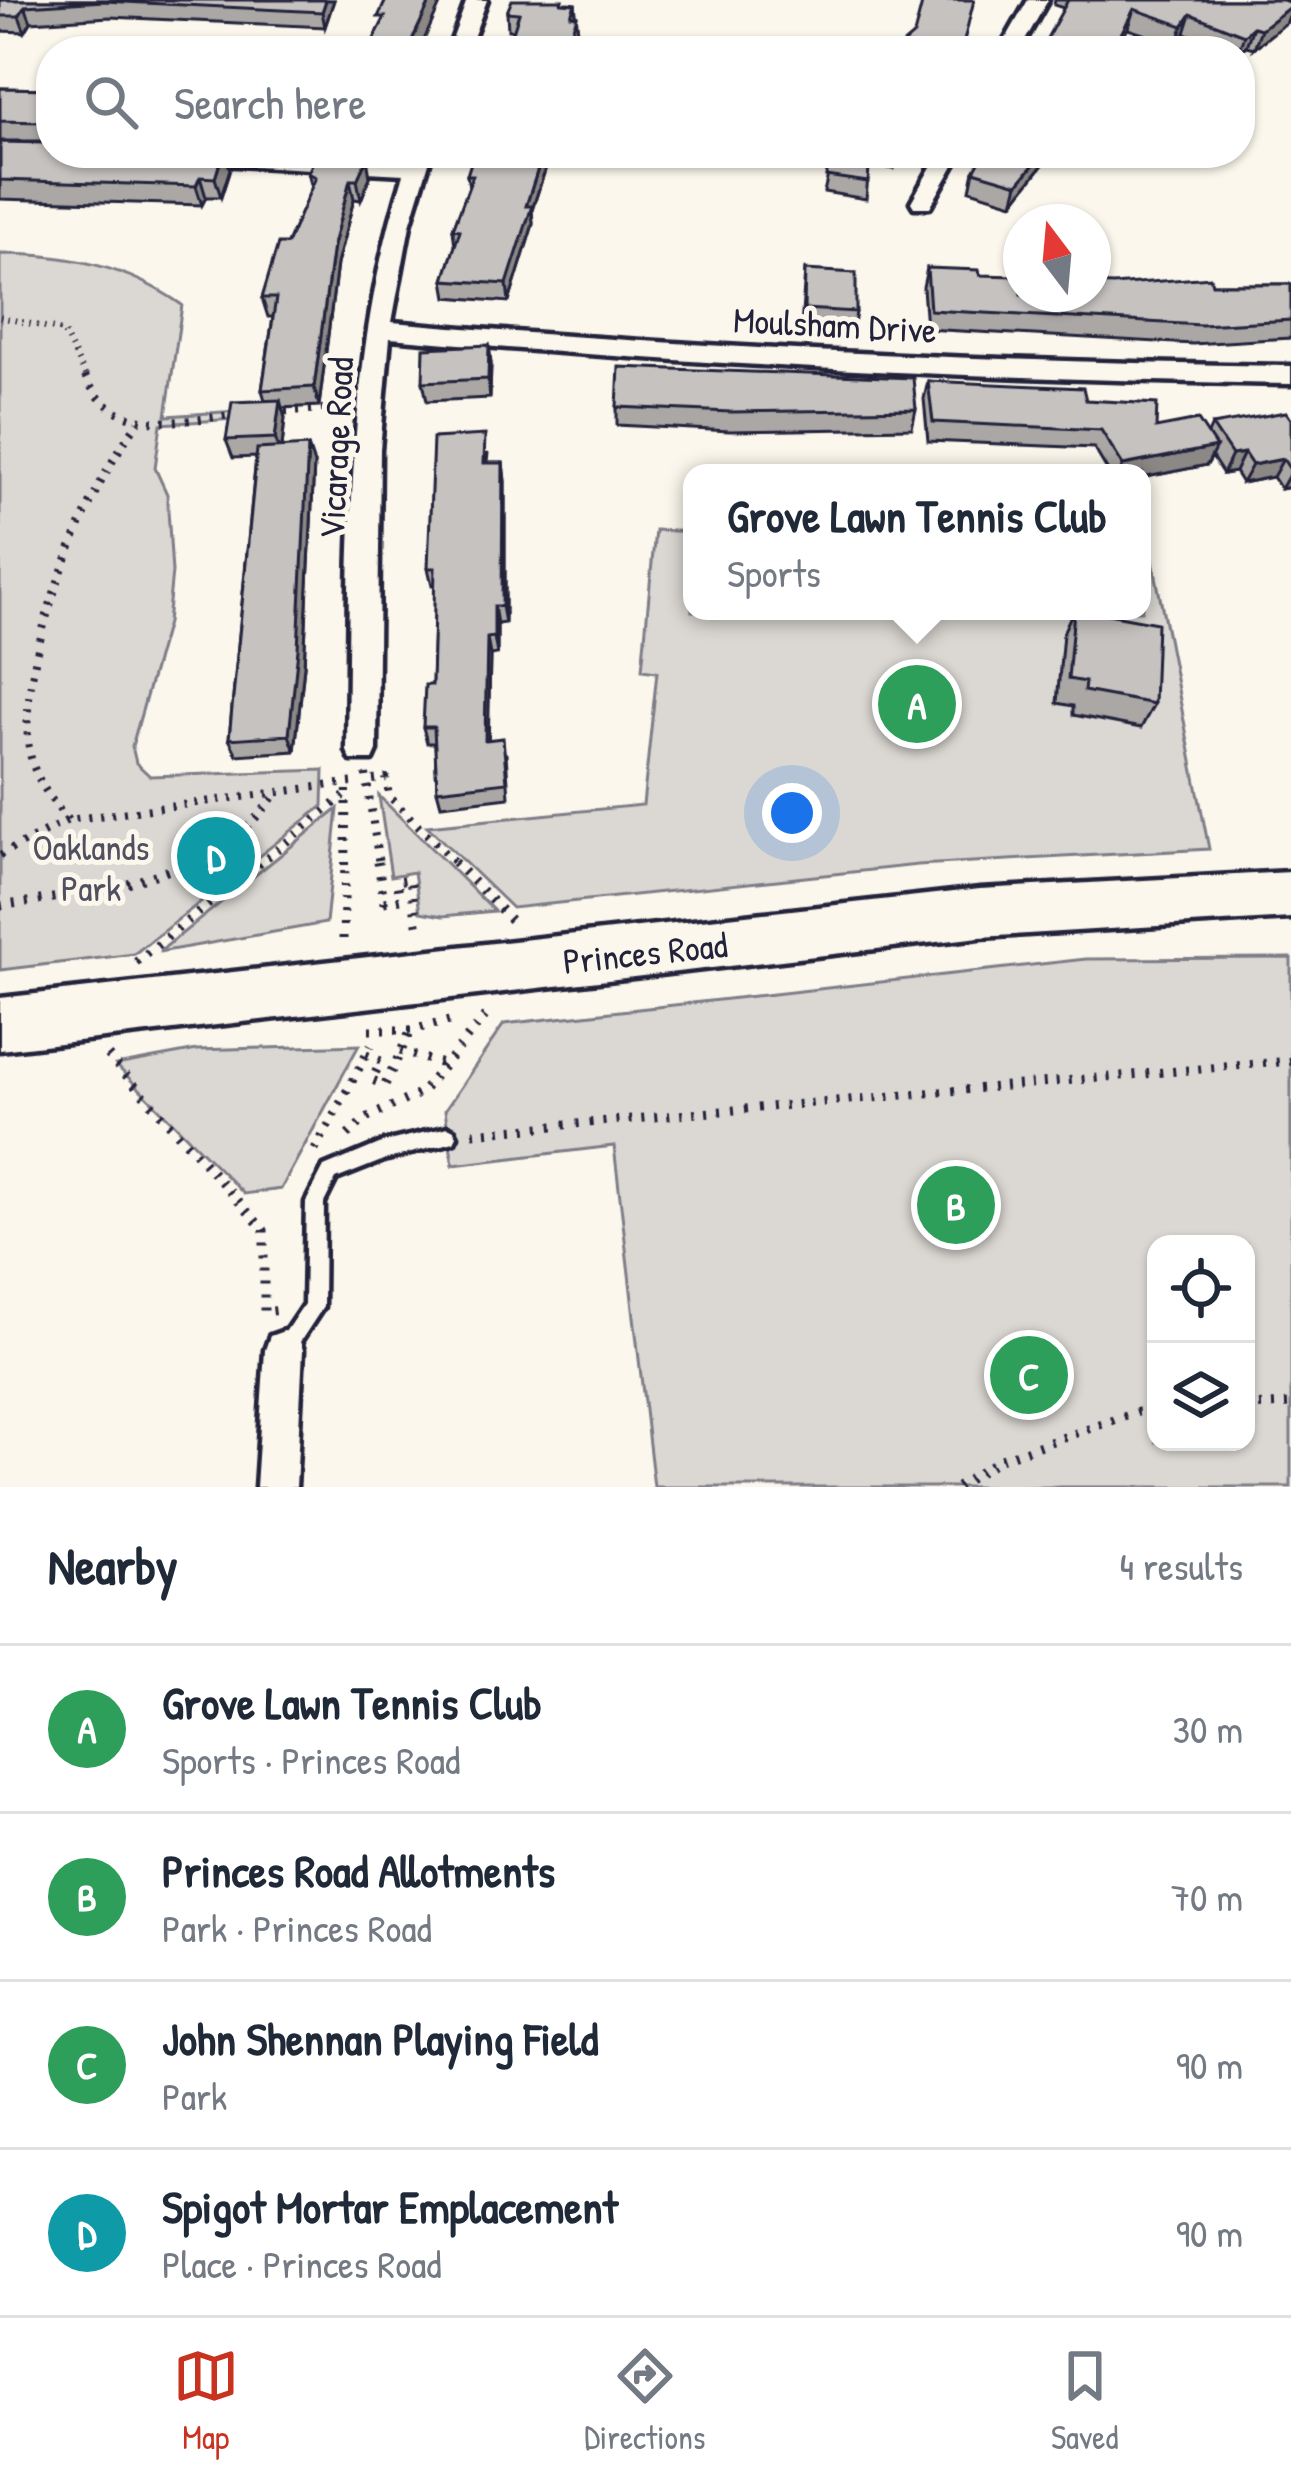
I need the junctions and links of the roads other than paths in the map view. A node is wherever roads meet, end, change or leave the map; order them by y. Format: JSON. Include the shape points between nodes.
{"nodes":[{"id":1,"x":477,"y":0,"type":"edge"},
{"id":2,"x":1038,"y":0,"type":"edge"},
{"id":3,"x":464,"y":36,"type":"edge"},
{"id":4,"x":1018,"y":36,"type":"edge"},
{"id":5,"x":416,"y":168,"type":"edge"},
{"id":6,"x":941,"y":168,"type":"edge"},
{"id":7,"x":922,"y":202,"type":"dead end"},
{"id":8,"x":377,"y":329,"type":"junction"},
{"id":9,"x":1291,"y":375,"type":"edge"},
{"id":10,"x":362,"y":751,"type":"dead end"},
{"id":11,"x":1291,"y":895,"type":"edge"},
{"id":12,"x":0,"y":1024,"type":"edge"},
{"id":13,"x":448,"y":1136,"type":"road end"},
{"id":14,"x":284,"y":1349,"type":"joint"},
{"id":15,"x":276,"y":1487,"type":"edge"}],
"edges":[{"from":1,"to":3,"type":"street"},
{"from":2,"to":4,"type":"street"},
{"from":5,"to":8,"type":"street","name":"Vicarage Road"},
{"from":6,"to":7,"type":"street"},
{"from":8,"to":9,"type":"street","name":"Moulsham Drive","via":[[640,351]]},
{"from":8,"to":10,"type":"street","name":"Vicarage Road"},
{"from":11,"to":12,"type":"main road","name":"Princes Road","via":[[980,913]]},
{"from":13,"to":14,"type":"lane","via":[[330,1173],[315,1202],[313,1307]]},
{"from":14,"to":15,"type":"street"}]}
